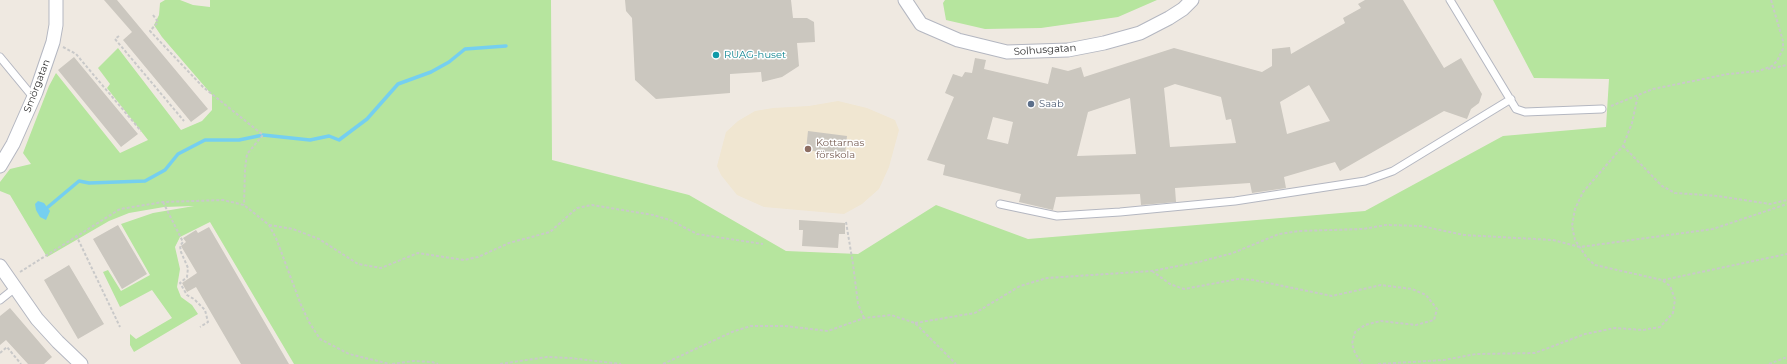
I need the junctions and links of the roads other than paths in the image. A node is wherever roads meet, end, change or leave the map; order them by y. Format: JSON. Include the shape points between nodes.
{"nodes":[{"id":1,"x":56,"y":0,"type":"edge"},
{"id":2,"x":905,"y":0,"type":"edge"},
{"id":3,"x":1192,"y":0,"type":"edge"},
{"id":4,"x":1450,"y":0,"type":"edge"},
{"id":5,"x":0,"y":57,"type":"edge"},
{"id":6,"x":33,"y":97,"type":"junction"},
{"id":7,"x":1511,"y":99,"type":"junction"},
{"id":8,"x":1602,"y":109,"type":"road end"},
{"id":9,"x":2,"y":158,"type":"edge"},
{"id":10,"x":1000,"y":204,"type":"dead end"},
{"id":11,"x":0,"y":266,"type":"edge"},
{"id":12,"x":12,"y":284,"type":"junction"},
{"id":13,"x":0,"y":300,"type":"edge"},
{"id":14,"x":81,"y":364,"type":"edge"}],
"edges":[{"from":1,"to":6,"type":"street","name":"Smörgatan","via":[[53,42]]},
{"from":2,"to":3,"type":"street","name":"Solhusgatan","via":[[921,24],[958,40],[1007,52],[1068,50],[1140,33],[1174,15]]},
{"from":4,"to":7,"type":"lane"},
{"from":5,"to":6,"type":"lane"},
{"from":6,"to":9,"type":"street","name":"Smörgatan"},
{"from":7,"to":8,"type":"lane","via":[[1516,109],[1525,112]]},
{"from":7,"to":10,"type":"lane","via":[[1393,171],[1365,180],[1235,201],[1120,212],[1057,216]]},
{"from":11,"to":12,"type":"street"},
{"from":12,"to":13,"type":"lane"},
{"from":12,"to":14,"type":"street","via":[[37,319]]}]}
